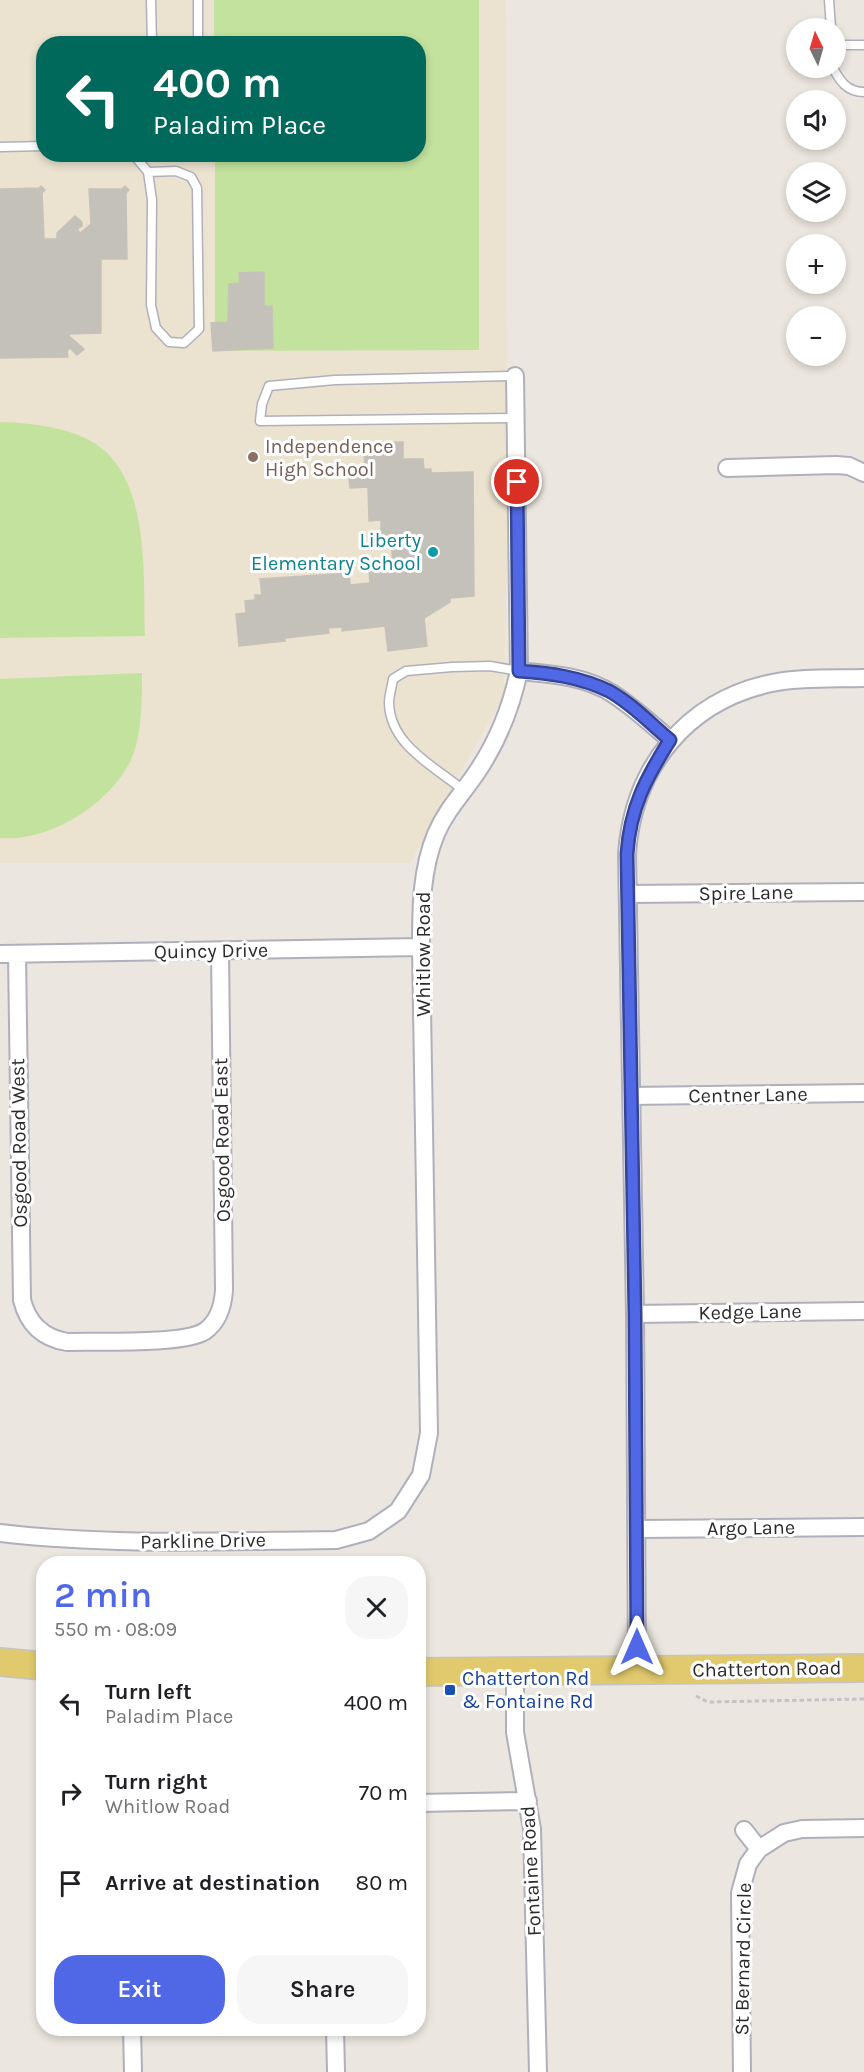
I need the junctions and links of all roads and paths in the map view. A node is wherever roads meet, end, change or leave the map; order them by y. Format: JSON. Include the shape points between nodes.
{"nodes":[{"id":1,"x":151,"y":0,"type":"edge"},
{"id":2,"x":198,"y":0,"type":"edge"},
{"id":3,"x":829,"y":0,"type":"edge"},
{"id":4,"x":830,"y":18,"type":"edge"},
{"id":5,"x":152,"y":36,"type":"edge"},
{"id":6,"x":198,"y":36,"type":"edge"},
{"id":7,"x":846,"y":45,"type":"edge"},
{"id":8,"x":864,"y":45,"type":"edge"},
{"id":9,"x":839,"y":78,"type":"edge"},
{"id":10,"x":864,"y":92,"type":"edge"},
{"id":11,"x":36,"y":146,"type":"edge"},
{"id":12,"x":0,"y":147,"type":"edge"},
{"id":13,"x":140,"y":162,"type":"edge"},
{"id":14,"x":148,"y":172,"type":"junction"},
{"id":15,"x":515,"y":376,"type":"joint"},
{"id":16,"x":516,"y":418,"type":"junction"},
{"id":17,"x":727,"y":468,"type":"dead end"},
{"id":18,"x":864,"y":473,"type":"edge"},
{"id":19,"x":519,"y":671,"type":"junction"},
{"id":20,"x":864,"y":678,"type":"edge"},
{"id":21,"x":670,"y":740,"type":"junction"},
{"id":22,"x":463,"y":790,"type":"junction"},
{"id":23,"x":864,"y":892,"type":"edge"},
{"id":24,"x":628,"y":894,"type":"junction"},
{"id":25,"x":421,"y":947,"type":"junction"},
{"id":26,"x":220,"y":951,"type":"junction"},
{"id":27,"x":8,"y":954,"type":"edge"},
{"id":28,"x":864,"y":1094,"type":"edge"},
{"id":29,"x":631,"y":1096,"type":"junction"},
{"id":30,"x":864,"y":1311,"type":"edge"},
{"id":31,"x":635,"y":1314,"type":"junction"},
{"id":32,"x":37,"y":1329,"type":"joint"},
{"id":33,"x":398,"y":1511,"type":"joint"},
{"id":34,"x":864,"y":1527,"type":"edge"},
{"id":35,"x":637,"y":1529,"type":"junction"},
{"id":36,"x":0,"y":1533,"type":"edge"},
{"id":37,"x":0,"y":1662,"type":"edge"},
{"id":38,"x":36,"y":1665,"type":"edge"},
{"id":39,"x":864,"y":1668,"type":"edge"},
{"id":40,"x":637,"y":1670,"type":"junction"},
{"id":41,"x":426,"y":1672,"type":"edge"},
{"id":42,"x":515,"y":1672,"type":"junction"},
{"id":43,"x":696,"y":1696,"type":"dead end"},
{"id":44,"x":864,"y":1699,"type":"edge"},
{"id":45,"x":528,"y":1801,"type":"junction"},
{"id":46,"x":426,"y":1803,"type":"edge"},
{"id":47,"x":864,"y":1828,"type":"edge"},
{"id":48,"x":744,"y":1830,"type":"dead end"},
{"id":49,"x":759,"y":1850,"type":"junction"},
{"id":50,"x":132,"y":2036,"type":"edge"},
{"id":51,"x":335,"y":2036,"type":"edge"},
{"id":52,"x":133,"y":2072,"type":"edge"},
{"id":53,"x":336,"y":2072,"type":"edge"},
{"id":54,"x":538,"y":2072,"type":"edge"},
{"id":55,"x":742,"y":2072,"type":"edge"}],
"edges":[{"from":1,"to":5,"type":"lane"},
{"from":2,"to":6,"type":"lane"},
{"from":3,"to":4,"type":"lane"},
{"from":7,"to":8,"type":"lane"},
{"from":9,"to":10,"type":"lane","via":[[842,84]]},
{"from":11,"to":12,"type":"lane"},
{"from":13,"to":14,"type":"lane"},
{"from":14,"to":14,"type":"lane","via":[[152,200],[151,305],[156,328],[169,342],[184,343],[199,329],[197,188],[191,177],[176,171]]},
{"from":15,"to":16,"type":"street","name":"Whitlow Road"},
{"from":15,"to":16,"type":"lane","via":[[335,380],[269,386],[261,404],[260,421]]},
{"from":16,"to":19,"type":"street","name":"Whitlow Road"},
{"from":17,"to":18,"type":"street","via":[[836,465]]},
{"from":19,"to":21,"type":"street","via":[[578,679],[610,692]]},
{"from":19,"to":22,"type":"street","name":"Whitlow Road","via":[[508,713],[485,760]]},
{"from":19,"to":22,"type":"lane","via":[[490,666],[452,667],[406,671],[393,679],[390,711],[403,741]]},
{"from":20,"to":21,"type":"street","via":[[797,679],[753,688],[692,719]]},
{"from":21,"to":24,"type":"street","via":[[636,802],[629,831]]},
{"from":22,"to":25,"type":"street","name":"Whitlow Road","via":[[444,818],[430,851],[423,890]]},
{"from":23,"to":24,"type":"street","name":"Spire Lane"},
{"from":24,"to":29,"type":"street"},
{"from":25,"to":26,"type":"street","name":"Quincy Drive"},
{"from":25,"to":33,"type":"street","name":"Whitlow Road","via":[[429,1433],[421,1475]]},
{"from":26,"to":27,"type":"street","name":"Quincy Drive"},
{"from":26,"to":32,"type":"street","name":"Osgood Road East","via":[[224,1290],[221,1309],[205,1332],[177,1340],[67,1342]]},
{"from":27,"to":32,"type":"street","name":"Osgood Road West","via":[[22,1290],[25,1311]]},
{"from":28,"to":29,"type":"street","name":"Centner Lane"},
{"from":29,"to":31,"type":"street"},
{"from":30,"to":31,"type":"street","name":"Kedge Lane"},
{"from":31,"to":35,"type":"street"},
{"from":33,"to":36,"type":"street","name":"Parkline Drive","via":[[369,1531],[336,1540],[123,1542]]},
{"from":34,"to":35,"type":"street","name":"Argo Lane"},
{"from":35,"to":40,"type":"street"},
{"from":37,"to":38,"type":"main road"},
{"from":39,"to":40,"type":"main road","name":"Chatterton Road"},
{"from":40,"to":42,"type":"main road","name":"Chatterton Road"},
{"from":41,"to":42,"type":"main road","name":"Chatterton Road"},
{"from":42,"to":45,"type":"street","name":"Fontaine Road","via":[[515,1732]]},
{"from":43,"to":44,"type":"path","via":[[708,1702]]},
{"from":45,"to":46,"type":"street"},
{"from":45,"to":54,"type":"street","name":"Fontaine Road"},
{"from":47,"to":49,"type":"street","via":[[792,1830]]},
{"from":48,"to":49,"type":"street"},
{"from":49,"to":55,"type":"street","name":"St Bernard Circle","via":[[744,1873],[740,1893]]},
{"from":50,"to":52,"type":"street"},
{"from":51,"to":53,"type":"street"}]}
